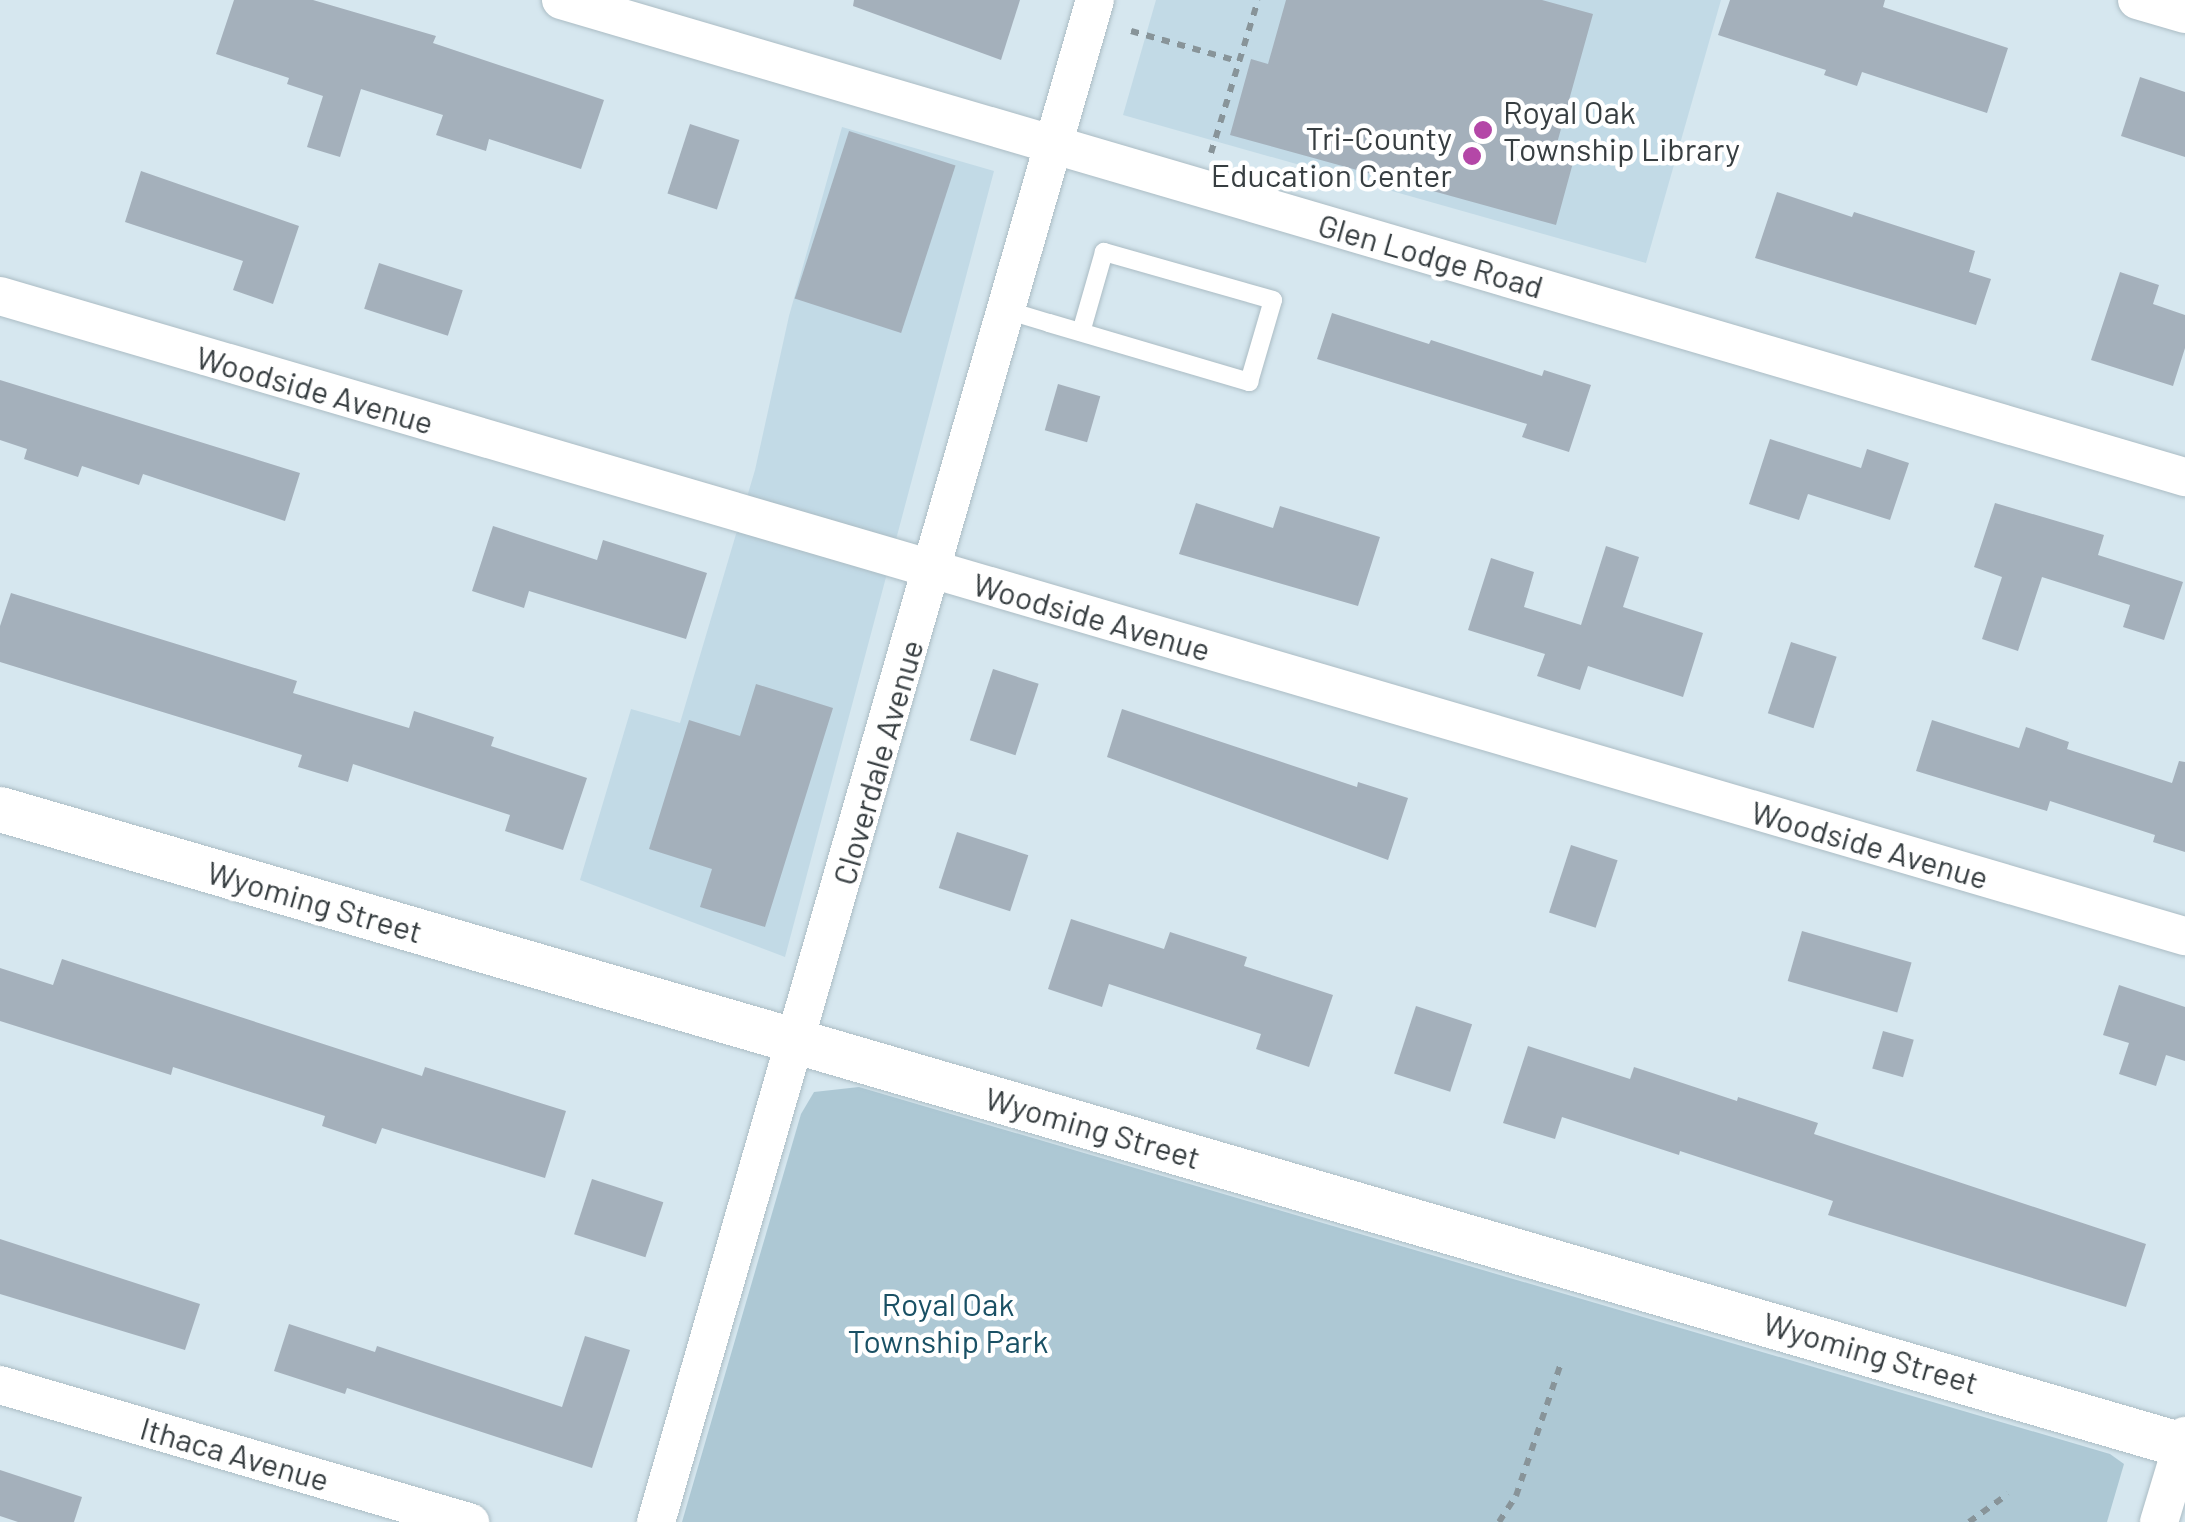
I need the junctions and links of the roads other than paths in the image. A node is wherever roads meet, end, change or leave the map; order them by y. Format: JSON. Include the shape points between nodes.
{"nodes":[{"id":1,"x":561,"y":0,"type":"edge"},
{"id":2,"x":1095,"y":0,"type":"edge"},
{"id":3,"x":2136,"y":0,"type":"edge"},
{"id":4,"x":2185,"y":14,"type":"edge"},
{"id":5,"x":1054,"y":144,"type":"junction"},
{"id":6,"x":0,"y":296,"type":"edge"},
{"id":7,"x":1006,"y":310,"type":"junction"},
{"id":8,"x":1081,"y":332,"type":"junction"},
{"id":9,"x":2185,"y":476,"type":"edge"},
{"id":10,"x":931,"y":569,"type":"junction"},
{"id":11,"x":0,"y":808,"type":"edge"},
{"id":12,"x":2185,"y":936,"type":"edge"},
{"id":13,"x":798,"y":1040,"type":"junction"},
{"id":14,"x":0,"y":1385,"type":"edge"},
{"id":15,"x":2184,"y":1442,"type":"edge"},
{"id":16,"x":470,"y":1522,"type":"edge"},
{"id":17,"x":656,"y":1522,"type":"edge"},
{"id":18,"x":2159,"y":1522,"type":"edge"}],
"edges":[{"from":1,"to":5,"type":"street","name":"Glen Lodge Road"},
{"from":2,"to":5,"type":"street","name":"Cloverdale Avenue"},
{"from":3,"to":4,"type":"street"},
{"from":5,"to":7,"type":"street","name":"Cloverdale Avenue"},
{"from":5,"to":9,"type":"street","name":"Glen Lodge Road"},
{"from":6,"to":10,"type":"street","name":"Woodside Avenue"},
{"from":7,"to":8,"type":"lane"},
{"from":7,"to":10,"type":"street","name":"Cloverdale Avenue"},
{"from":8,"to":8,"type":"lane","via":[[1249,382],[1273,300],[1104,252]]},
{"from":10,"to":12,"type":"street","name":"Woodside Avenue"},
{"from":10,"to":13,"type":"street","name":"Cloverdale Avenue"},
{"from":11,"to":13,"type":"street","name":"Wyoming Street"},
{"from":13,"to":15,"type":"street","name":"Wyoming Street"},
{"from":13,"to":17,"type":"street","name":"Cloverdale Avenue"},
{"from":14,"to":16,"type":"street","name":"Ithaca Avenue"},
{"from":15,"to":18,"type":"street"}]}
